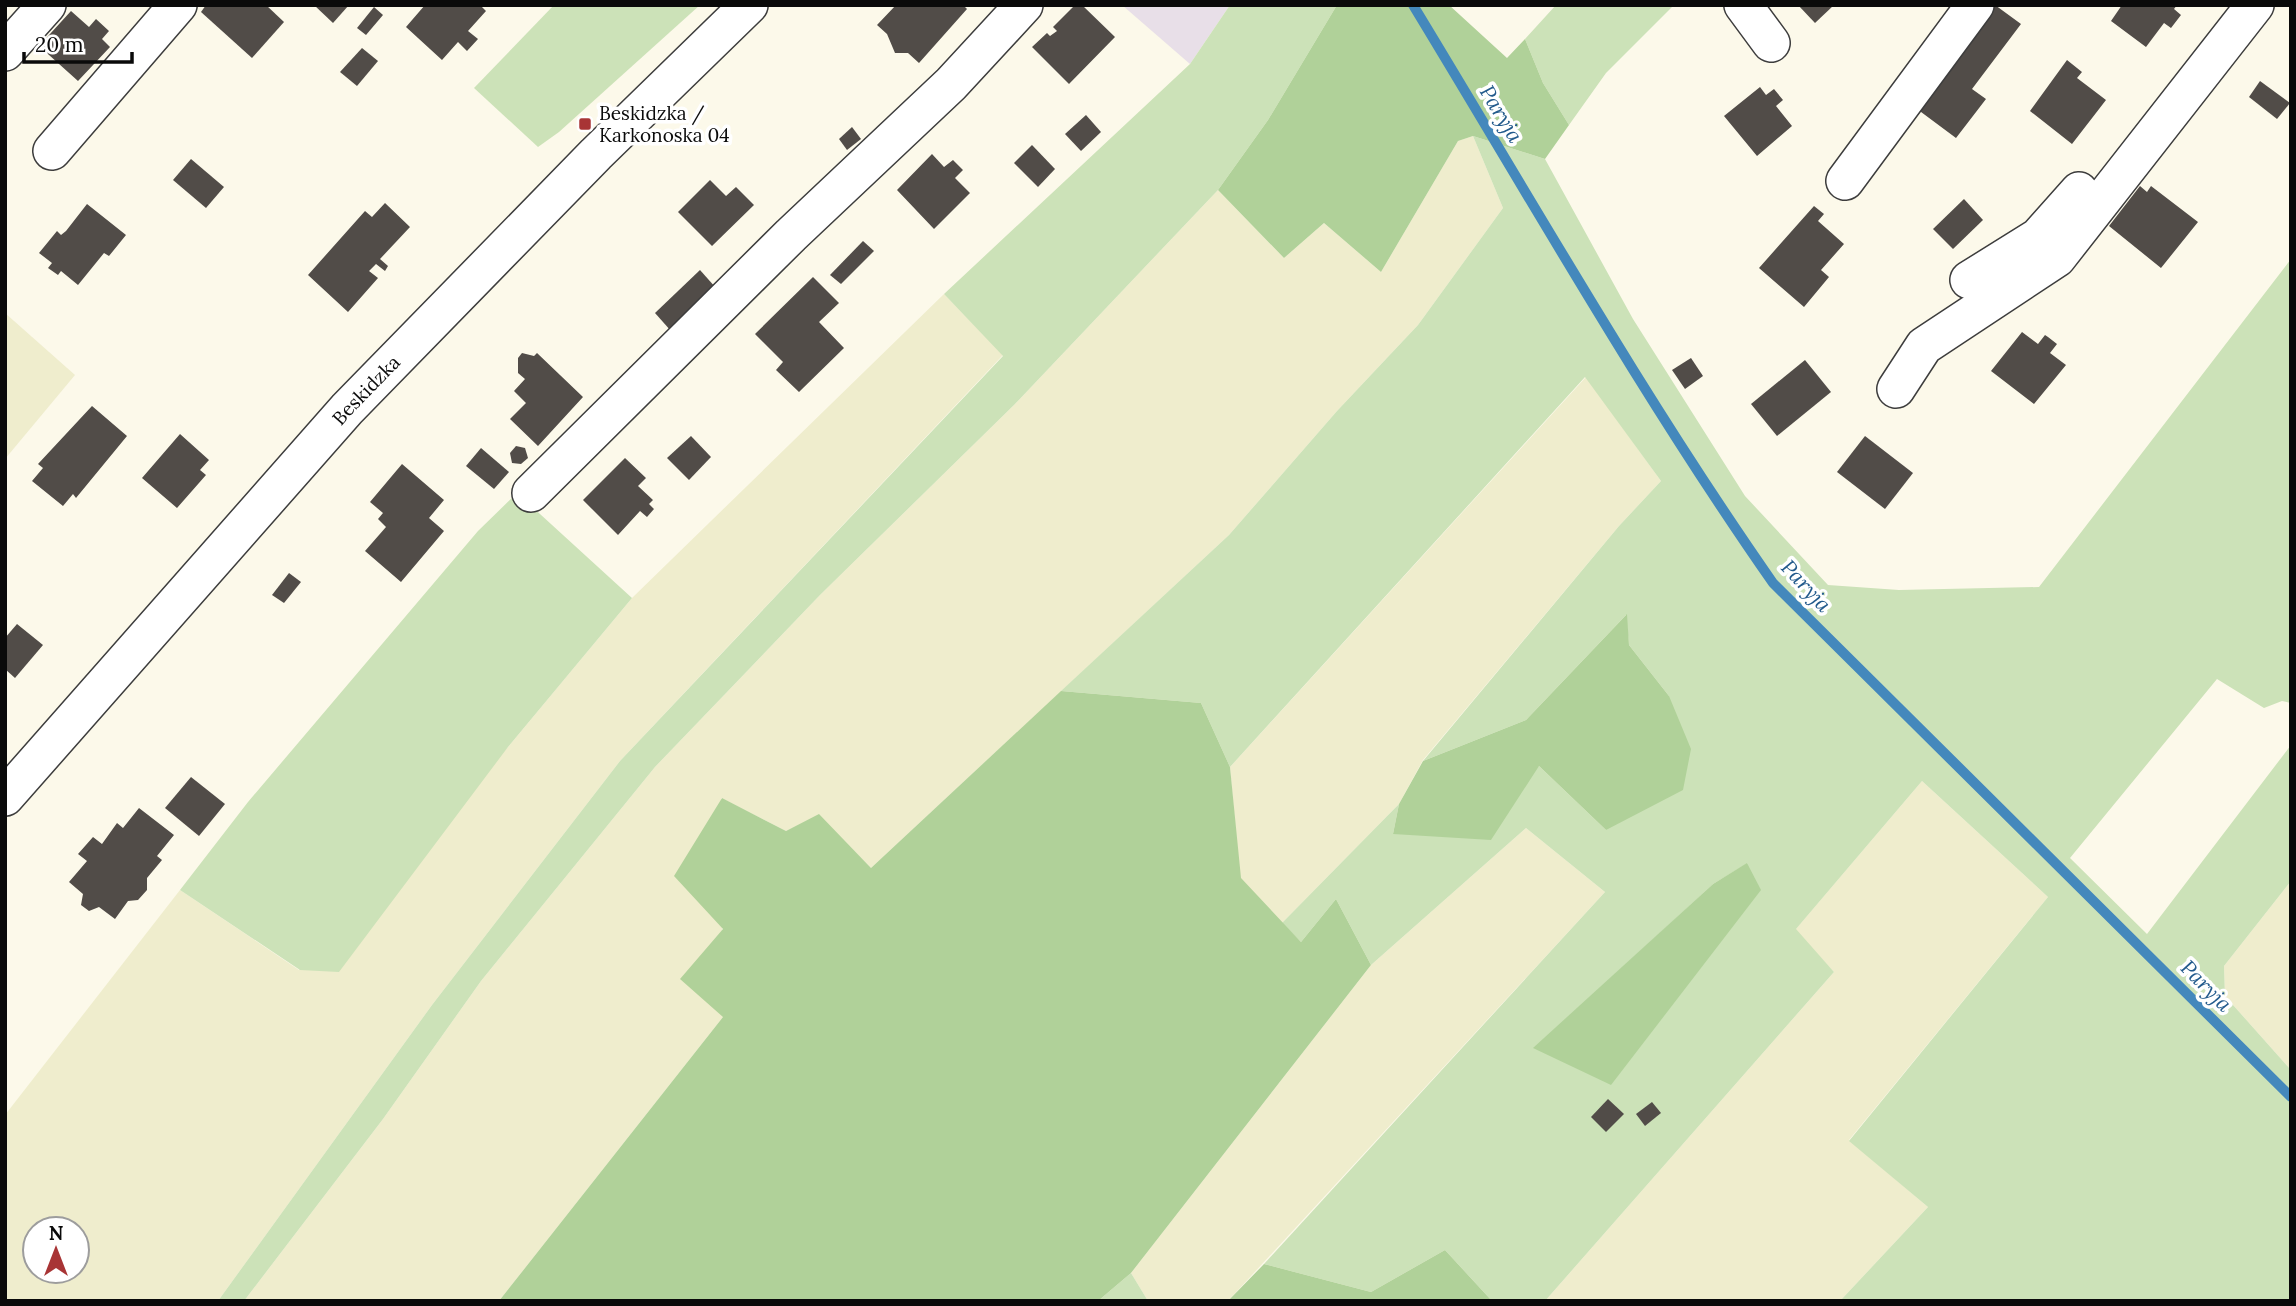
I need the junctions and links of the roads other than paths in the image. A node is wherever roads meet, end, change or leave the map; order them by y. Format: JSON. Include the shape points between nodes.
{"nodes":[{"id":1,"x":47,"y":5,"type":"edge"},
{"id":2,"x":178,"y":5,"type":"edge"},
{"id":3,"x":749,"y":5,"type":"edge"},
{"id":4,"x":1024,"y":5,"type":"edge"},
{"id":5,"x":1742,"y":5,"type":"edge"},
{"id":6,"x":1975,"y":5,"type":"edge"},
{"id":7,"x":2230,"y":5,"type":"edge"},
{"id":8,"x":2255,"y":5,"type":"edge"},
{"id":9,"x":1771,"y":43,"type":"dead end"},
{"id":10,"x":5,"y":52,"type":"edge"},
{"id":11,"x":52,"y":151,"type":"dead end"},
{"id":12,"x":1845,"y":181,"type":"dead end"},
{"id":13,"x":1969,"y":280,"type":"dead end"},
{"id":14,"x":1896,"y":389,"type":"dead end"},
{"id":15,"x":531,"y":493,"type":"dead end"},
{"id":16,"x":5,"y":797,"type":"edge"}],
"edges":[{"from":1,"to":10,"type":"street"},
{"from":2,"to":11,"type":"street"},
{"from":3,"to":16,"type":"street","name":"Beskidzka","via":[[347,409]]},
{"from":4,"to":15,"type":"street","via":[[951,84]]},
{"from":5,"to":9,"type":"street"},
{"from":6,"to":12,"type":"street"},
{"from":7,"to":13,"type":"street","via":[[2038,237]]},
{"from":8,"to":14,"type":"street","via":[[2057,258],[1924,346]]}]}
